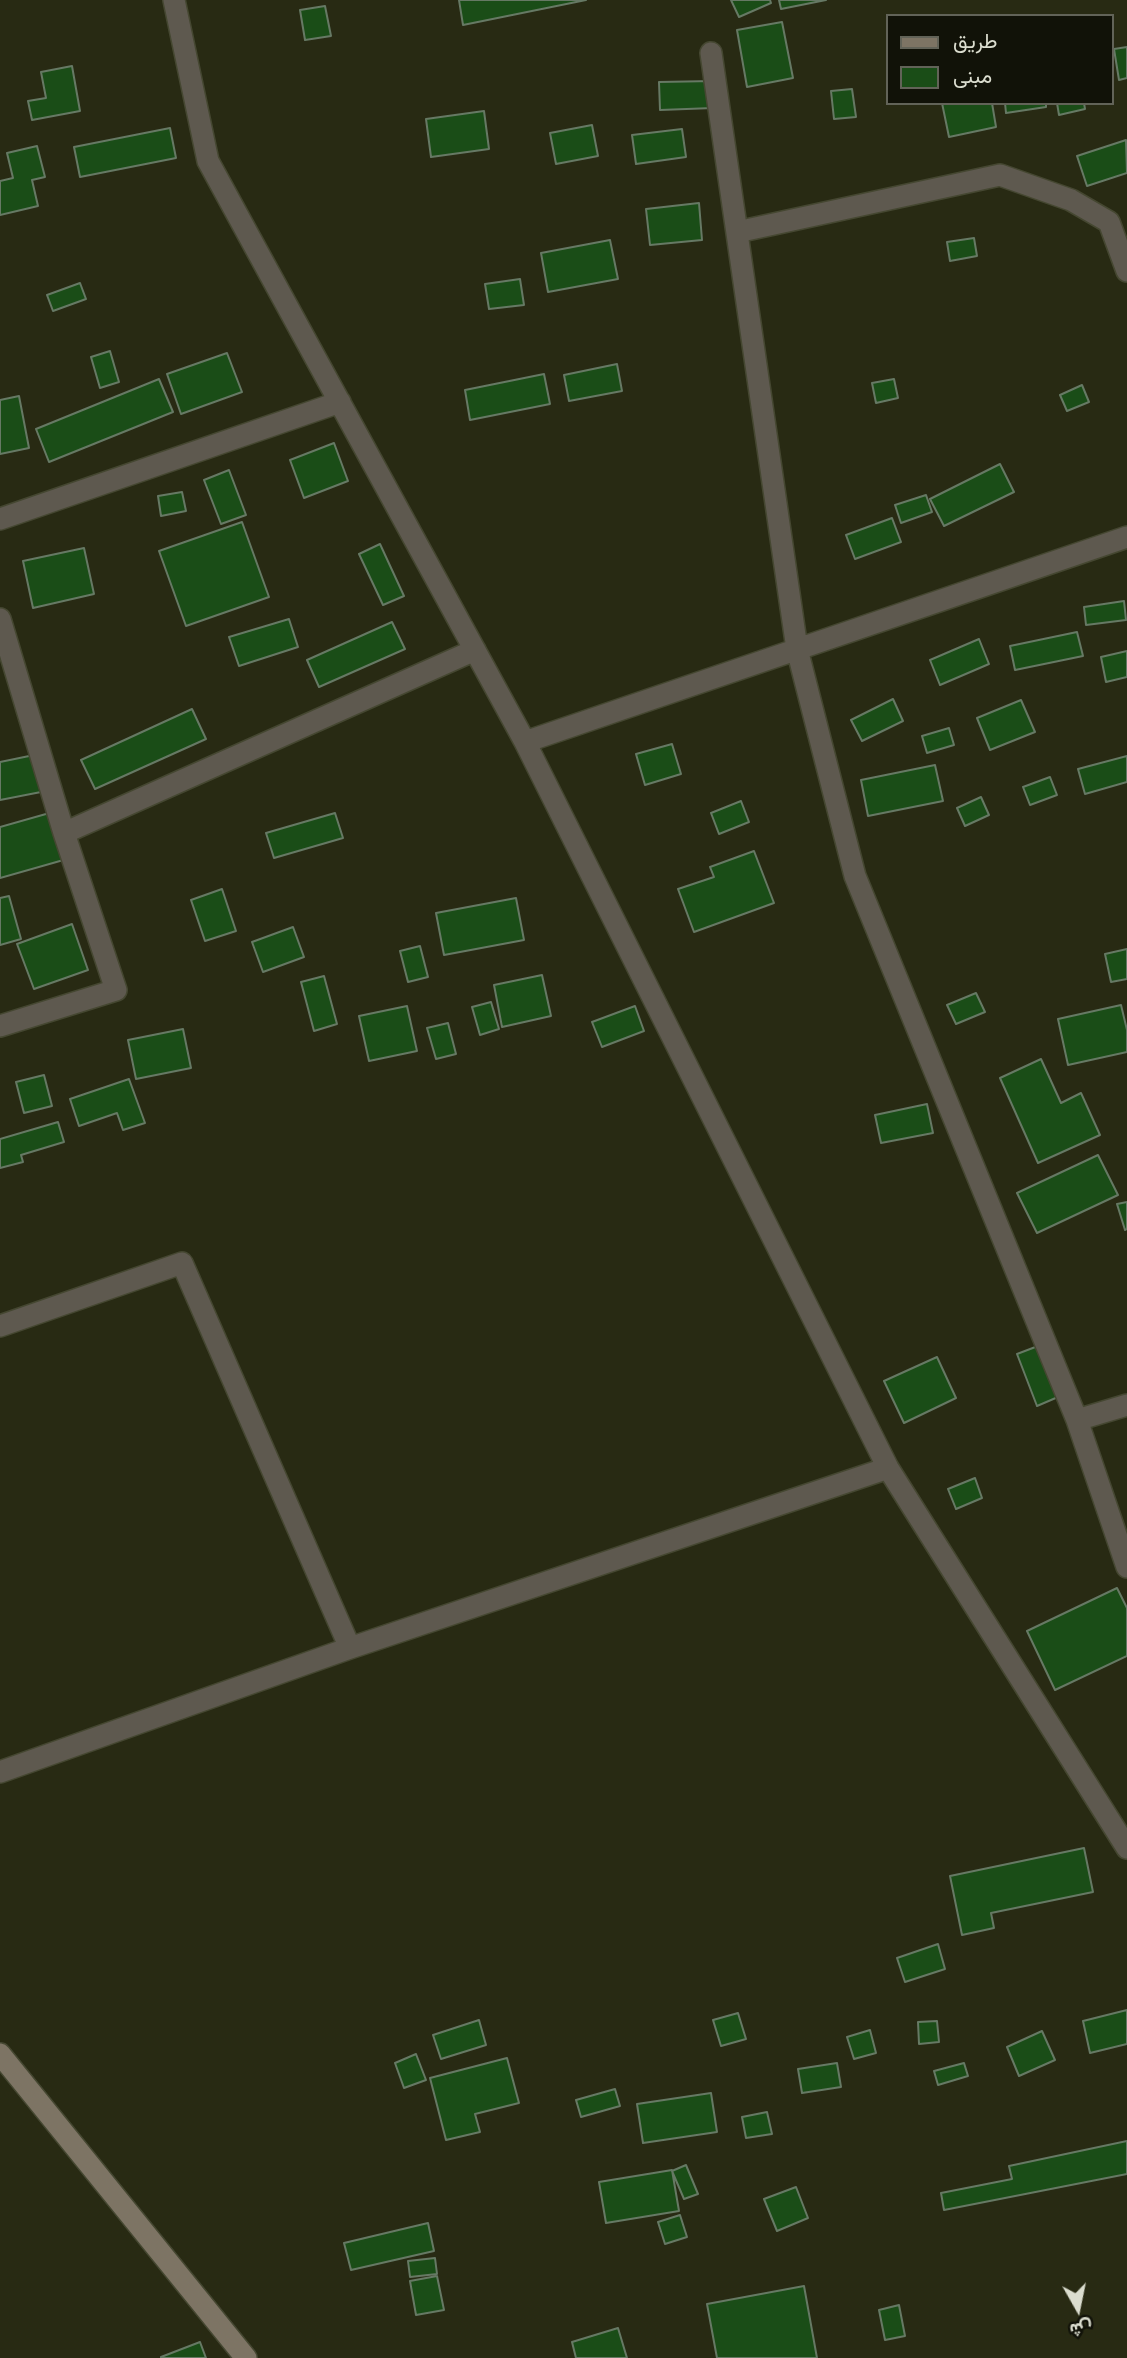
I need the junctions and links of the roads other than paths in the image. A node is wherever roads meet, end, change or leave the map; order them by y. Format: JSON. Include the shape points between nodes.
{"nodes":[{"id":1,"x":174,"y":0,"type":"edge"},
{"id":2,"x":711,"y":53,"type":"dead end"},
{"id":3,"x":737,"y":232,"type":"junction"},
{"id":4,"x":1127,"y":271,"type":"edge"},
{"id":5,"x":340,"y":402,"type":"junction"},
{"id":6,"x":0,"y":519,"type":"edge"},
{"id":7,"x":1127,"y":537,"type":"edge"},
{"id":8,"x":0,"y":619,"type":"edge"},
{"id":9,"x":797,"y":649,"type":"junction"},
{"id":10,"x":475,"y":650,"type":"junction"},
{"id":11,"x":525,"y":742,"type":"junction"},
{"id":12,"x":64,"y":834,"type":"junction"},
{"id":13,"x":0,"y":1026,"type":"edge"},
{"id":14,"x":0,"y":1326,"type":"edge"},
{"id":15,"x":1127,"y":1405,"type":"edge"},
{"id":16,"x":1077,"y":1420,"type":"junction"},
{"id":17,"x":888,"y":1468,"type":"junction"},
{"id":18,"x":1127,"y":1567,"type":"edge"},
{"id":19,"x":350,"y":1648,"type":"junction"},
{"id":20,"x":0,"y":1772,"type":"edge"},
{"id":21,"x":1127,"y":1848,"type":"edge"},
{"id":22,"x":0,"y":2054,"type":"edge"},
{"id":23,"x":246,"y":2358,"type":"edge"}],
"edges":[{"from":1,"to":5,"type":"street","via":[[208,161]]},
{"from":2,"to":3,"type":"street"},
{"from":3,"to":4,"type":"street","via":[[1000,175],[1071,200],[1109,222]]},
{"from":3,"to":9,"type":"street"},
{"from":5,"to":6,"type":"street"},
{"from":5,"to":10,"type":"street"},
{"from":7,"to":9,"type":"street"},
{"from":8,"to":12,"type":"street"},
{"from":9,"to":11,"type":"street"},
{"from":9,"to":16,"type":"street","via":[[855,876]]},
{"from":10,"to":11,"type":"street"},
{"from":10,"to":12,"type":"street"},
{"from":11,"to":17,"type":"street"},
{"from":12,"to":13,"type":"street","via":[[116,990]]},
{"from":14,"to":19,"type":"street","via":[[182,1263]]},
{"from":15,"to":16,"type":"street"},
{"from":16,"to":18,"type":"street"},
{"from":17,"to":19,"type":"street"},
{"from":17,"to":21,"type":"street"},
{"from":19,"to":20,"type":"street"},
{"from":22,"to":23,"type":"street"}]}
